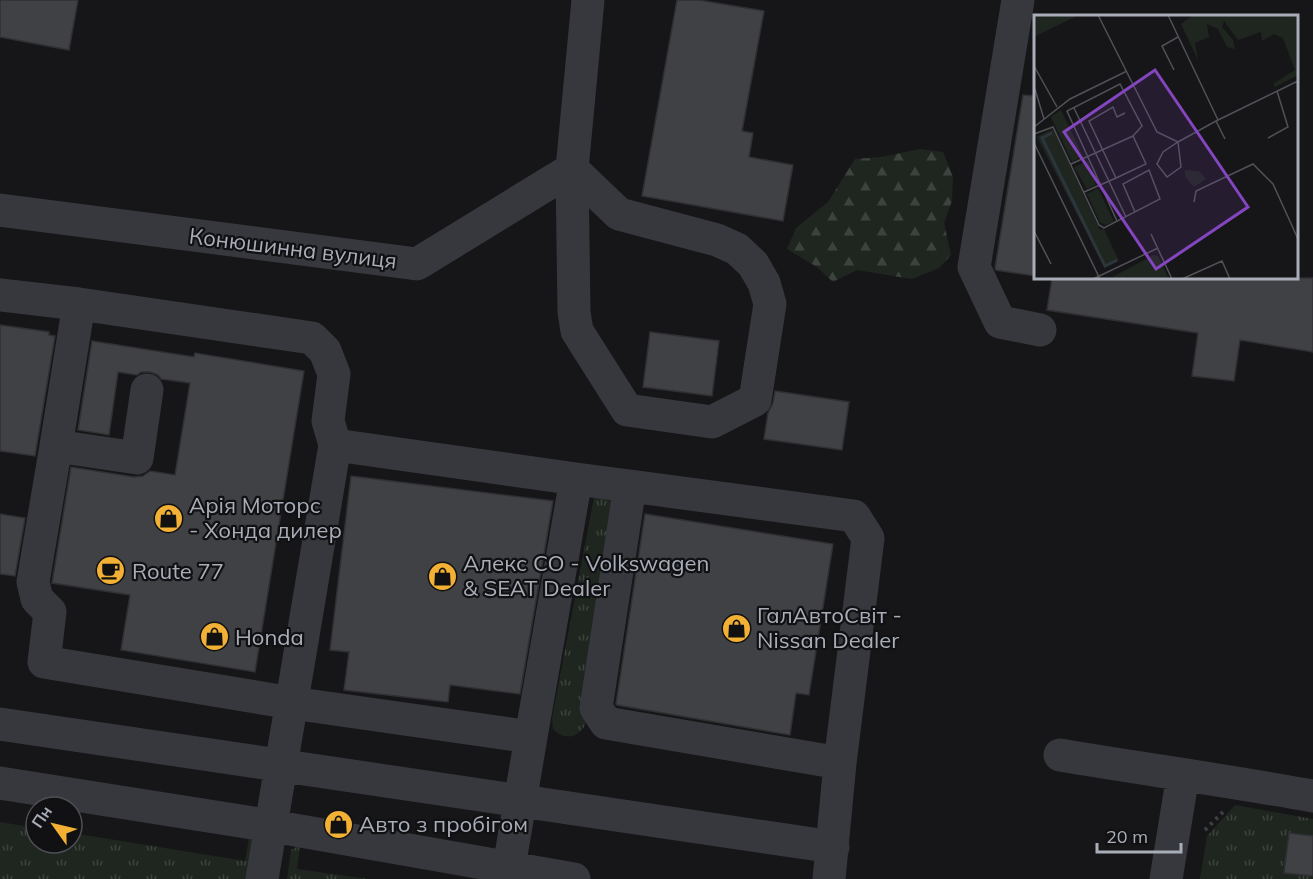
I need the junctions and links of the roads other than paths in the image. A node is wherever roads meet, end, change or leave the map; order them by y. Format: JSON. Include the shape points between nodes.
{"nodes":[{"id":1,"x":588,"y":0,"type":"edge"},
{"id":2,"x":1018,"y":0,"type":"edge"},
{"id":3,"x":572,"y":169,"type":"junction"},
{"id":4,"x":0,"y":210,"type":"edge"},
{"id":5,"x":0,"y":295,"type":"edge"},
{"id":6,"x":79,"y":304,"type":"junction"},
{"id":7,"x":1040,"y":330,"type":"dead end"},
{"id":8,"x":147,"y":390,"type":"dead end"},
{"id":9,"x":335,"y":445,"type":"junction"},
{"id":10,"x":56,"y":446,"type":"junction"},
{"id":11,"x":576,"y":479,"type":"junction"},
{"id":12,"x":630,"y":486,"type":"junction"},
{"id":13,"x":292,"y":703,"type":"junction"},
{"id":14,"x":0,"y":724,"type":"edge"},
{"id":15,"x":531,"y":738,"type":"junction"},
{"id":16,"x":1060,"y":755,"type":"dead end"},
{"id":17,"x":840,"y":764,"type":"junction"},
{"id":18,"x":282,"y":765,"type":"junction"},
{"id":19,"x":1183,"y":775,"type":"junction"},
{"id":20,"x":0,"y":783,"type":"edge"},
{"id":21,"x":1313,"y":796,"type":"edge"},
{"id":22,"x":520,"y":800,"type":"junction"},
{"id":23,"x":272,"y":826,"type":"junction"},
{"id":24,"x":832,"y":847,"type":"junction"},
{"id":25,"x":508,"y":873,"type":"edge"},
{"id":26,"x":262,"y":879,"type":"edge"},
{"id":27,"x":574,"y":879,"type":"edge"},
{"id":28,"x":829,"y":879,"type":"edge"},
{"id":29,"x":1166,"y":879,"type":"edge"}],
"edges":[{"from":1,"to":3,"type":"street"},
{"from":2,"to":7,"type":"street","via":[[974,267],[1000,322]]},
{"from":3,"to":3,"type":"street","via":[[619,214],[717,240],[737,249],[753,264],[770,304],[755,400],[712,422],[627,410],[577,331]]},
{"from":3,"to":4,"type":"street","name":"Конюшинна вулиця","via":[[417,264]]},
{"from":5,"to":6,"type":"street"},
{"from":6,"to":9,"type":"street","via":[[312,338],[325,351],[334,374],[328,421]]},
{"from":6,"to":10,"type":"street"},
{"from":8,"to":10,"type":"street","via":[[137,458]]},
{"from":9,"to":11,"type":"street"},
{"from":9,"to":13,"type":"street"},
{"from":10,"to":13,"type":"street","via":[[33,582],[37,599],[50,612],[44,662]]},
{"from":11,"to":12,"type":"street"},
{"from":11,"to":15,"type":"street"},
{"from":12,"to":17,"type":"street","via":[[854,516],[868,538]]},
{"from":12,"to":17,"type":"street","via":[[596,708],[606,723]]},
{"from":13,"to":15,"type":"street"},
{"from":13,"to":18,"type":"street"},
{"from":14,"to":18,"type":"street"},
{"from":15,"to":22,"type":"street"},
{"from":16,"to":19,"type":"street"},
{"from":17,"to":24,"type":"street"},
{"from":18,"to":22,"type":"street"},
{"from":18,"to":23,"type":"street"},
{"from":19,"to":21,"type":"street"},
{"from":19,"to":29,"type":"street"},
{"from":20,"to":23,"type":"street"},
{"from":22,"to":24,"type":"street"},
{"from":22,"to":25,"type":"street"},
{"from":23,"to":25,"type":"street"},
{"from":23,"to":26,"type":"street"},
{"from":24,"to":28,"type":"street"},
{"from":25,"to":27,"type":"street"}]}
